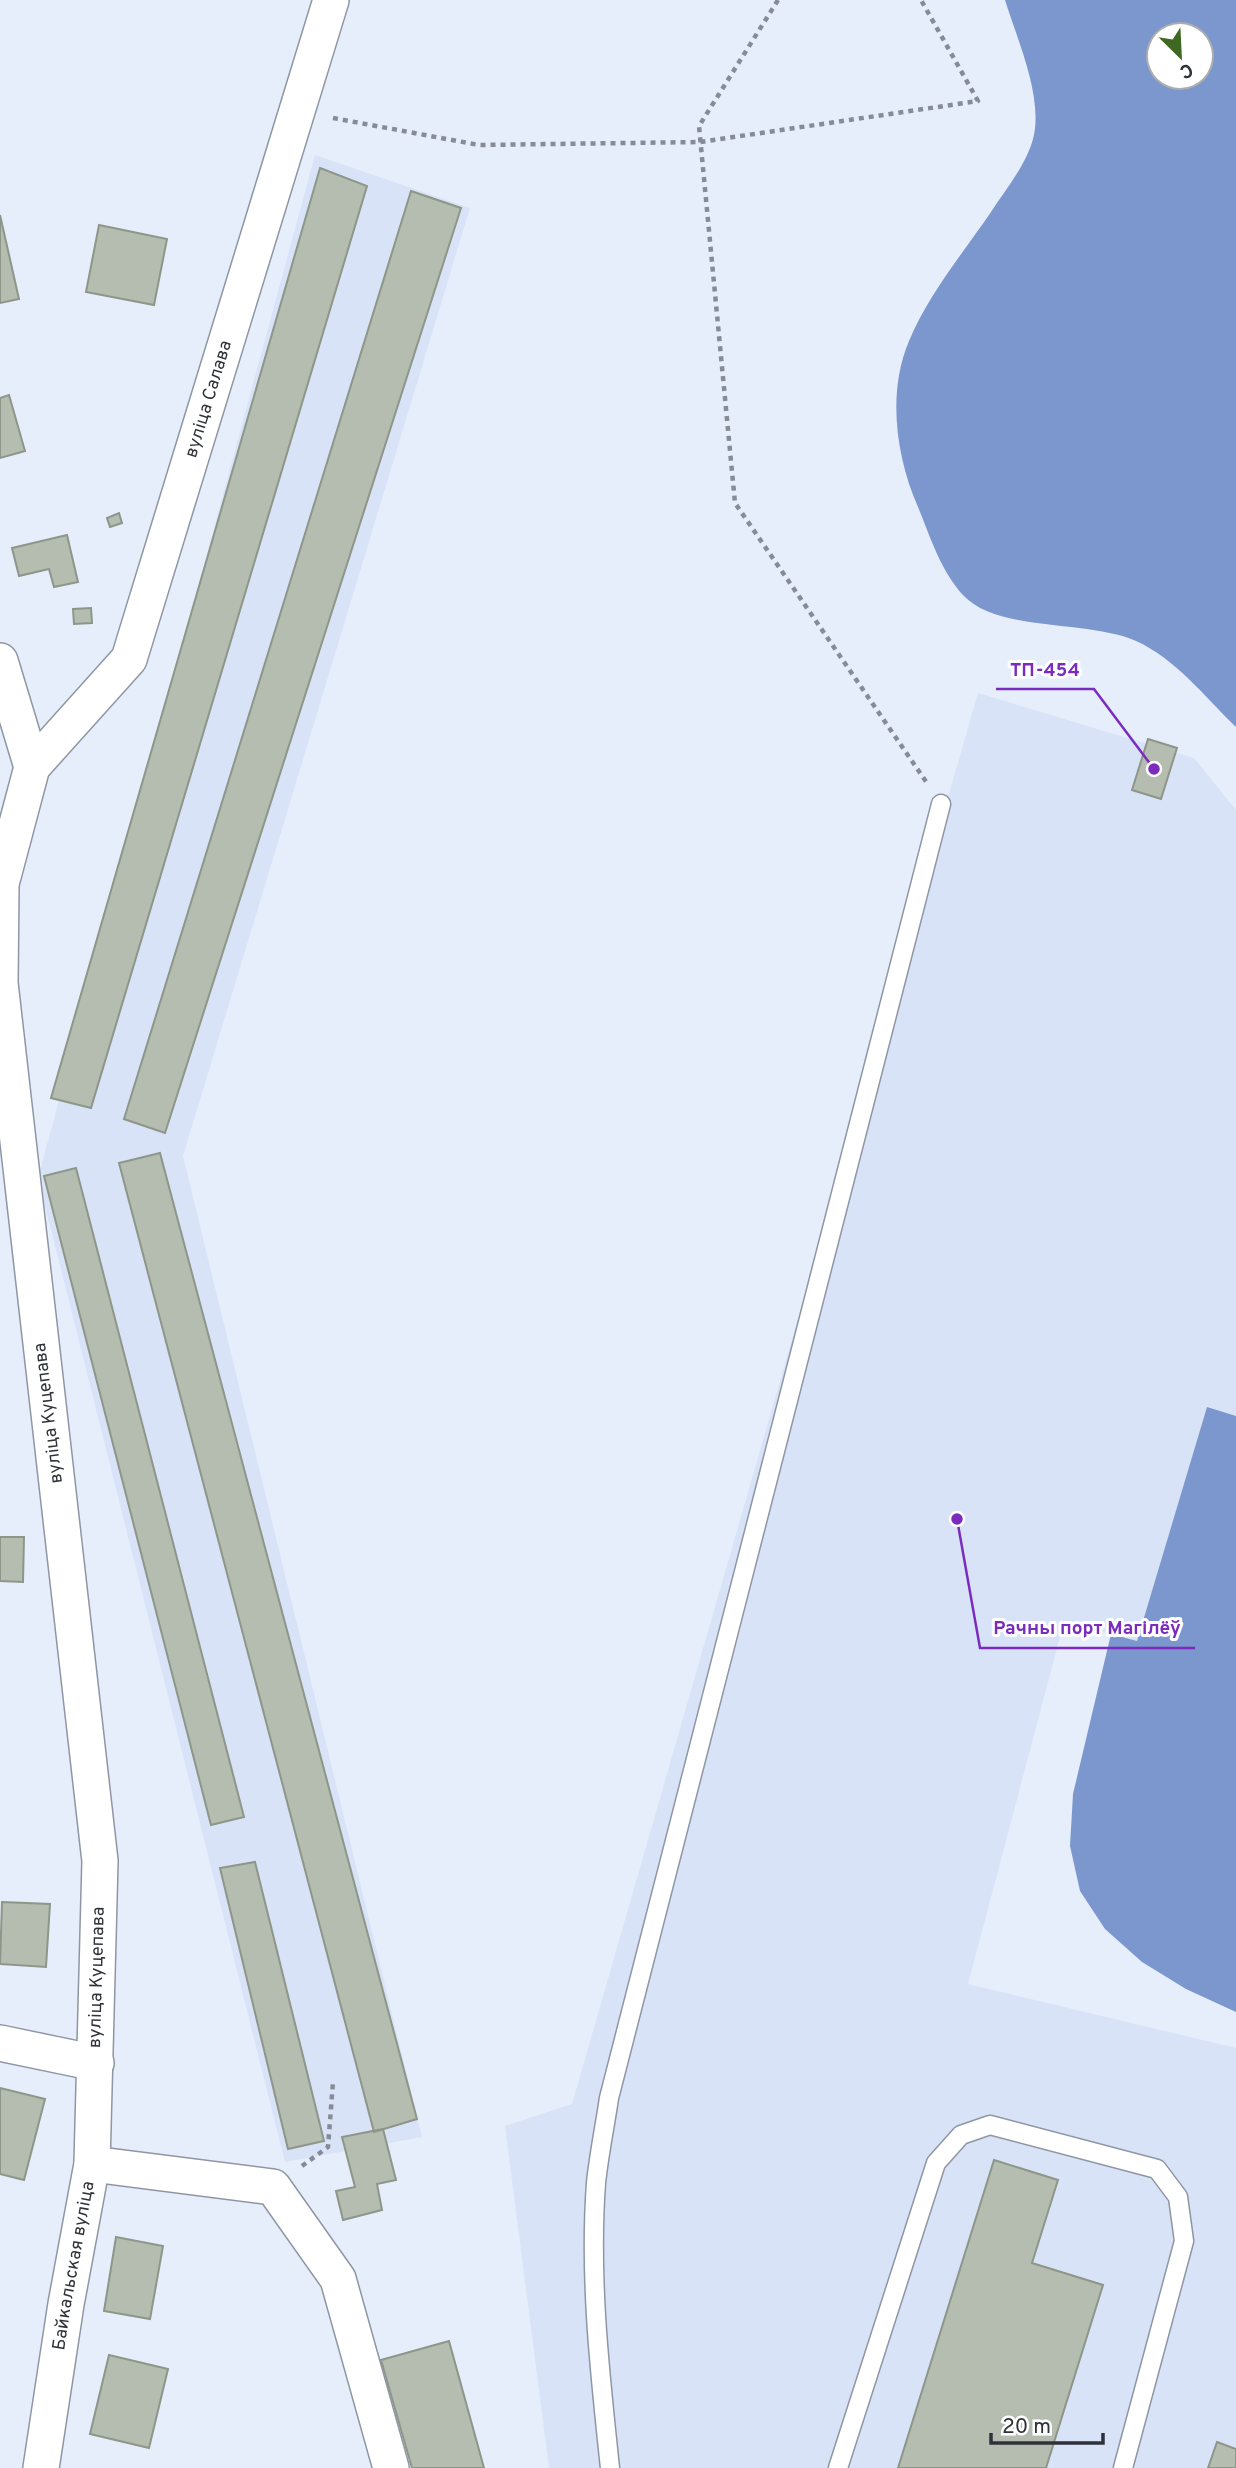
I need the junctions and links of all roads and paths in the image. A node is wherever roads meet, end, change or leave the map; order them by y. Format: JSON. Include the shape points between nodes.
{"nodes":[{"id":1,"x":331,"y":0,"type":"edge"},
{"id":2,"x":778,"y":0,"type":"edge"},
{"id":3,"x":921,"y":0,"type":"edge"},
{"id":4,"x":298,"y":112,"type":"junction"},
{"id":5,"x":700,"y":142,"type":"junction"},
{"id":6,"x":0,"y":661,"type":"edge"},
{"id":7,"x":32,"y":767,"type":"junction"},
{"id":8,"x":941,"y":804,"type":"joint"},
{"id":9,"x":0,"y":983,"type":"edge"},
{"id":10,"x":0,"y":2043,"type":"edge"},
{"id":11,"x":96,"y":2063,"type":"junction"},
{"id":12,"x":333,"y":2082,"type":"dead end"},
{"id":13,"x":92,"y":2164,"type":"junction"},
{"id":14,"x":273,"y":2187,"type":"junction"},
{"id":15,"x":41,"y":2468,"type":"edge"},
{"id":16,"x":391,"y":2468,"type":"edge"},
{"id":17,"x":610,"y":2468,"type":"edge"},
{"id":18,"x":838,"y":2468,"type":"edge"},
{"id":19,"x":1124,"y":2468,"type":"edge"}],
"edges":[{"from":1,"to":4,"type":"street","name":"вуліца Салава"},
{"from":2,"to":5,"type":"path","via":[[699,127]]},
{"from":3,"to":5,"type":"path","via":[[978,101]]},
{"from":4,"to":5,"type":"path","via":[[479,145]]},
{"from":4,"to":7,"type":"street","name":"вуліца Салава","via":[[129,659]]},
{"from":5,"to":8,"type":"path","via":[[734,503]]},
{"from":6,"to":7,"type":"street"},
{"from":7,"to":9,"type":"street","name":"вуліца Куцепава","via":[[1,884]]},
{"from":8,"to":17,"type":"lane","via":[[609,2098],[596,2182],[594,2265]]},
{"from":9,"to":11,"type":"street","name":"вуліца Куцепава","via":[[100,1861]]},
{"from":10,"to":11,"type":"street"},
{"from":11,"to":13,"type":"street","name":"Байкальская вуліца"},
{"from":12,"to":14,"type":"path","via":[[328,2147]]},
{"from":13,"to":14,"type":"street"},
{"from":13,"to":15,"type":"street","name":"Байкальская вуліца"},
{"from":14,"to":16,"type":"street","via":[[338,2279]]},
{"from":18,"to":19,"type":"lane","via":[[936,2163],[961,2135],[990,2125],[1157,2169],[1178,2197],[1184,2241]]}]}
